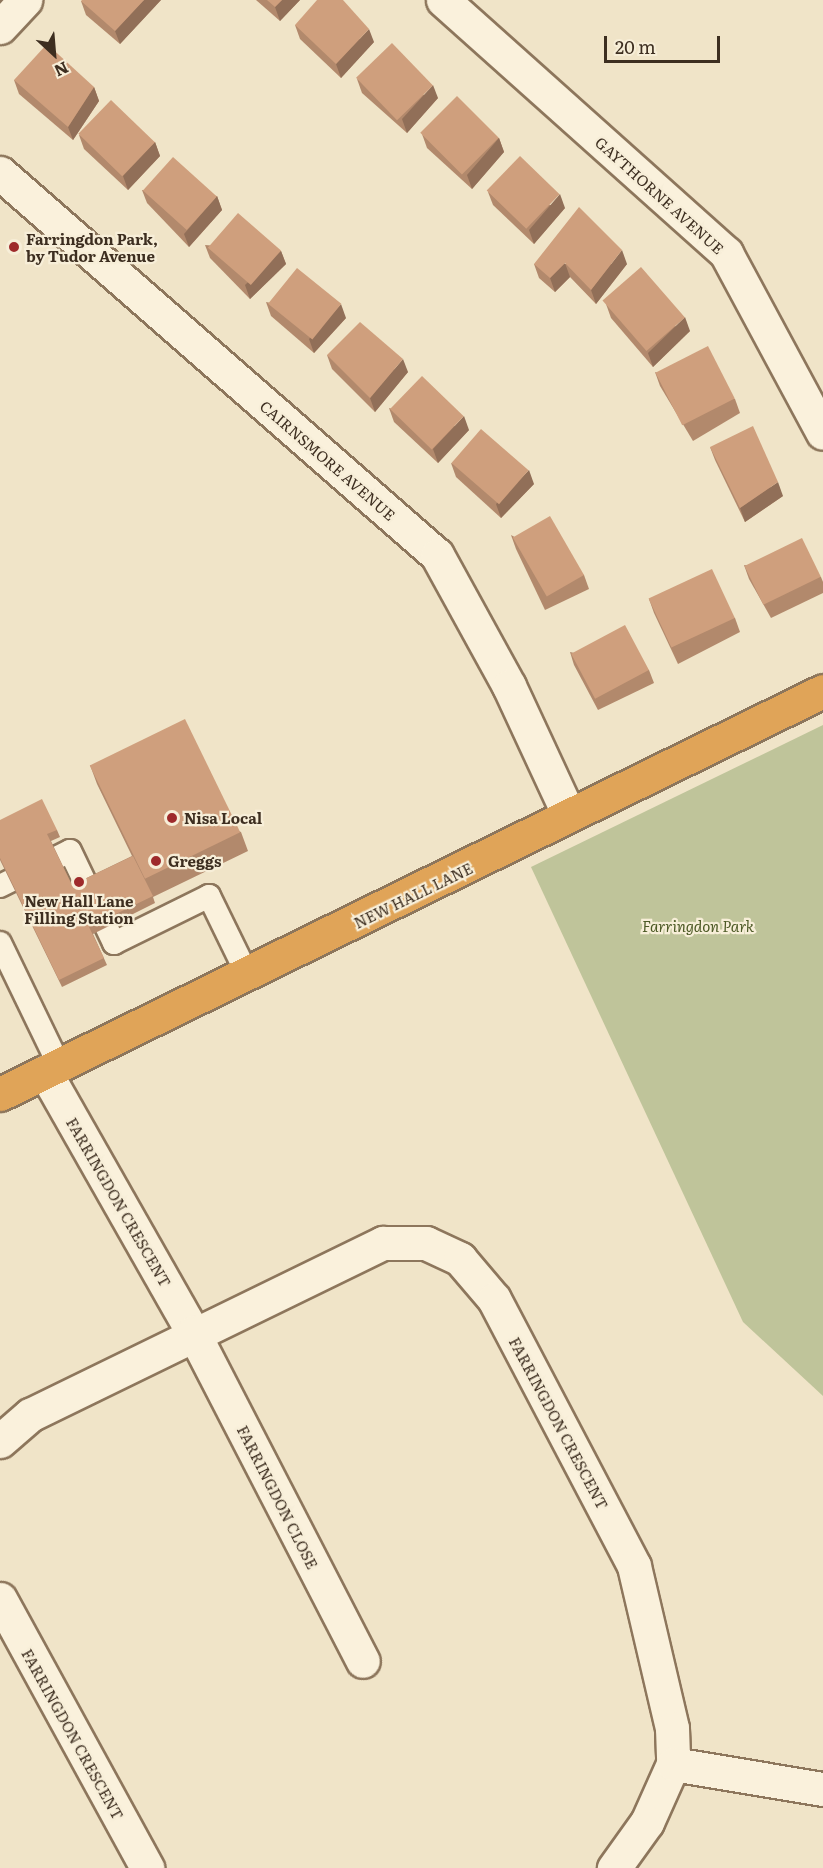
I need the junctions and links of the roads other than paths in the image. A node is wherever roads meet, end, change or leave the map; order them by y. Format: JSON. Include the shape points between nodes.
{"nodes":[{"id":1,"x":25,"y":0,"type":"edge"},
{"id":2,"x":443,"y":0,"type":"edge"},
{"id":3,"x":0,"y":27,"type":"edge"},
{"id":4,"x":0,"y":173,"type":"edge"},
{"id":5,"x":823,"y":433,"type":"edge"},
{"id":6,"x":823,"y":691,"type":"edge"},
{"id":7,"x":569,"y":815,"type":"junction"},
{"id":8,"x":0,"y":886,"type":"edge"},
{"id":9,"x":0,"y":943,"type":"edge"},
{"id":10,"x":247,"y":974,"type":"junction"},
{"id":11,"x":52,"y":1068,"type":"junction"},
{"id":12,"x":0,"y":1094,"type":"edge"},
{"id":13,"x":193,"y":1332,"type":"junction"},
{"id":14,"x":0,"y":1441,"type":"edge"},
{"id":15,"x":0,"y":1599,"type":"edge"},
{"id":16,"x":363,"y":1661,"type":"dead end"},
{"id":17,"x":673,"y":1764,"type":"junction"},
{"id":18,"x":823,"y":1789,"type":"edge"},
{"id":19,"x":147,"y":1868,"type":"edge"},
{"id":20,"x":614,"y":1868,"type":"edge"}],
"edges":[{"from":1,"to":3,"type":"street"},
{"from":2,"to":5,"type":"street","name":"GAYTHORNE AVENUE","via":[[726,253]]},
{"from":4,"to":7,"type":"street","name":"CAIRNSMORE AVENUE","via":[[437,555],[509,686]]},
{"from":6,"to":7,"type":"highway","name":"NEW HALL LANE"},
{"from":7,"to":10,"type":"highway","name":"NEW HALL LANE"},
{"from":8,"to":10,"type":"lane","via":[[70,851],[114,943],[209,896]]},
{"from":9,"to":11,"type":"lane"},
{"from":10,"to":11,"type":"highway","name":"NEW HALL LANE"},
{"from":11,"to":12,"type":"highway","name":"NEW HALL LANE"},
{"from":11,"to":13,"type":"street","name":"FARRINGDON CRESCENT"},
{"from":13,"to":14,"type":"street","name":"FARRINGDON CRESCENT","via":[[30,1415]]},
{"from":13,"to":16,"type":"street","name":"FARRINGDON CLOSE"},
{"from":13,"to":17,"type":"street","name":"FARRINGDON CRESCENT","via":[[383,1243],[426,1243],[460,1259],[494,1299],[634,1566],[672,1728]]},
{"from":15,"to":19,"type":"street","name":"FARRINGDON CRESCENT"},
{"from":17,"to":18,"type":"street"},
{"from":17,"to":20,"type":"street","name":"FARRINGDON CRESCENT","via":[[647,1822]]}]}
